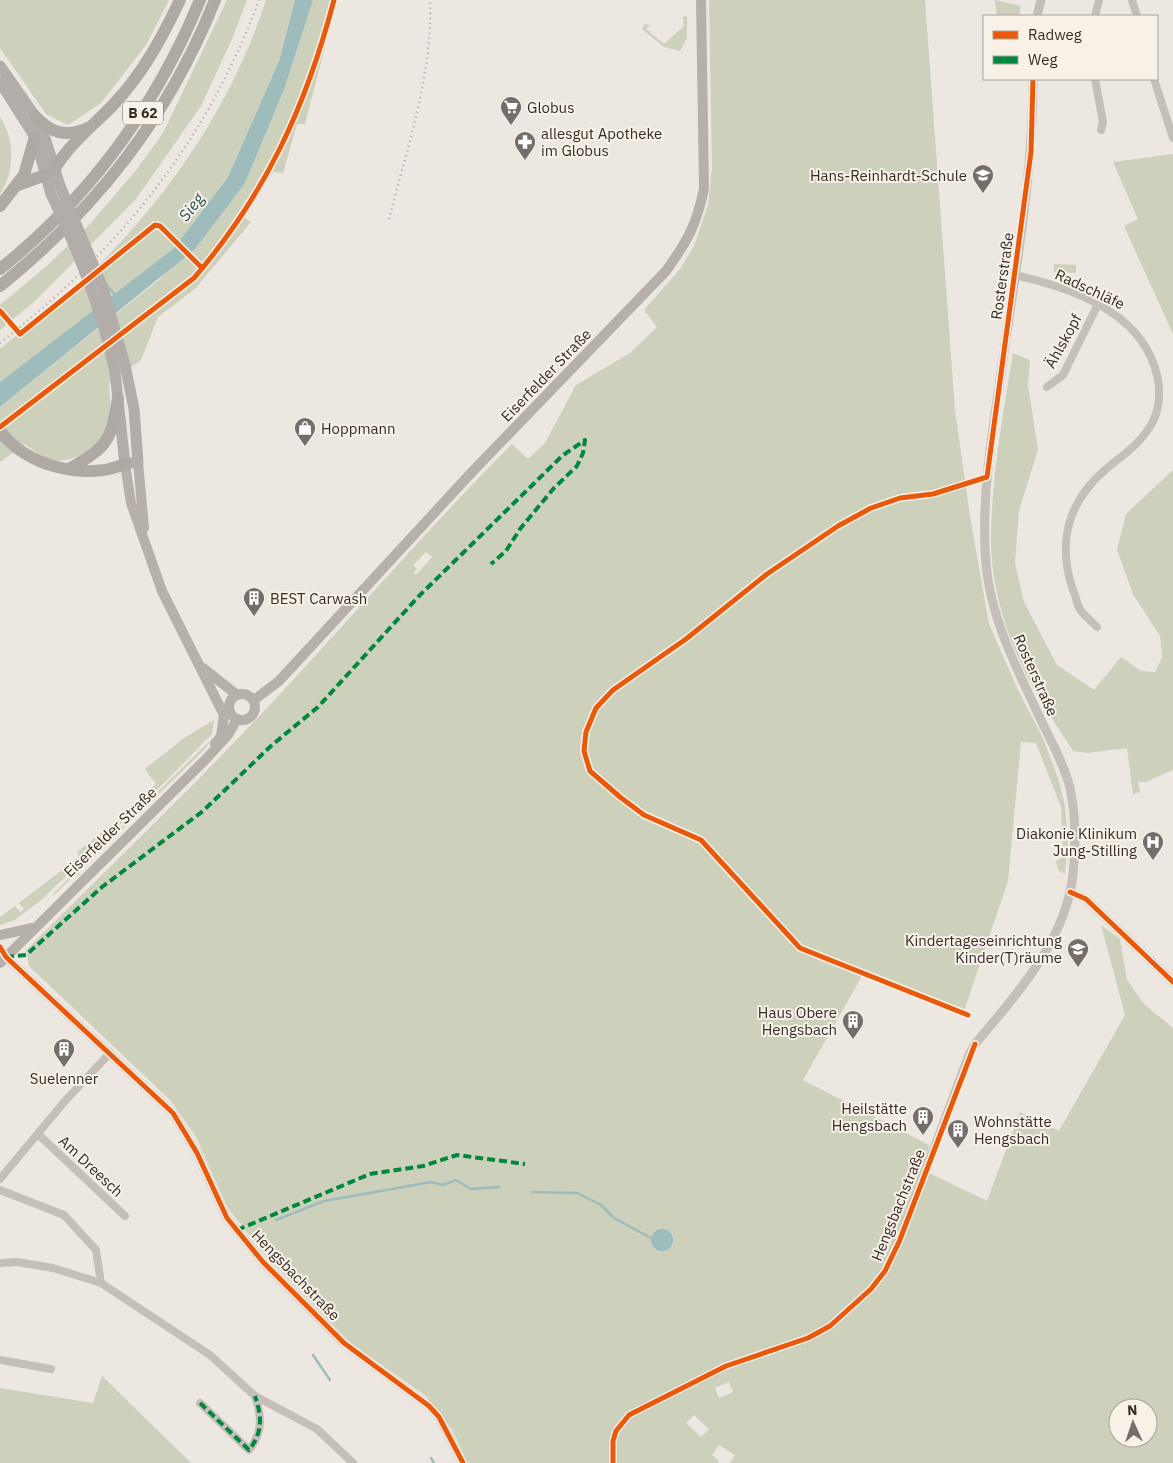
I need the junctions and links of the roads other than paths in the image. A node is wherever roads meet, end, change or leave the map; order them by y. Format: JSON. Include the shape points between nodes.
{"nodes":[{"id":1,"x":180,"y":0,"type":"edge"},
{"id":2,"x":200,"y":0,"type":"edge"},
{"id":3,"x":215,"y":0,"type":"edge"},
{"id":4,"x":701,"y":0,"type":"edge"},
{"id":5,"x":1041,"y":0,"type":"edge"},
{"id":6,"x":1099,"y":0,"type":"edge"},
{"id":7,"x":1132,"y":0,"type":"edge"},
{"id":8,"x":1037,"y":15,"type":"edge"},
{"id":9,"x":1095,"y":15,"type":"edge"},
{"id":10,"x":1137,"y":15,"type":"edge"},
{"id":11,"x":0,"y":66,"type":"edge"},
{"id":12,"x":1032,"y":80,"type":"edge"},
{"id":13,"x":1095,"y":80,"type":"edge"},
{"id":14,"x":1154,"y":80,"type":"edge"},
{"id":15,"x":0,"y":82,"type":"edge"},
{"id":16,"x":35,"y":116,"type":"junction"},
{"id":17,"x":92,"y":126,"type":"junction"},
{"id":18,"x":1101,"y":130,"type":"dead end"},
{"id":19,"x":34,"y":138,"type":"junction"},
{"id":20,"x":1173,"y":138,"type":"edge"},
{"id":21,"x":50,"y":172,"type":"junction"},
{"id":22,"x":18,"y":185,"type":"junction"},
{"id":23,"x":55,"y":190,"type":"junction"},
{"id":24,"x":0,"y":206,"type":"edge"},
{"id":25,"x":0,"y":269,"type":"edge"},
{"id":26,"x":1014,"y":275,"type":"junction"},
{"id":27,"x":0,"y":286,"type":"edge"},
{"id":28,"x":1098,"y":304,"type":"junction"},
{"id":29,"x":1047,"y":387,"type":"dead end"},
{"id":30,"x":118,"y":398,"type":"junction"},
{"id":31,"x":0,"y":431,"type":"edge"},
{"id":32,"x":132,"y":463,"type":"junction"},
{"id":33,"x":71,"y":468,"type":"junction"},
{"id":34,"x":1097,"y":627,"type":"dead end"},
{"id":35,"x":199,"y":664,"type":"junction"},
{"id":36,"x":234,"y":698,"type":"junction"},
{"id":37,"x":254,"y":700,"type":"junction"},
{"id":38,"x":237,"y":719,"type":"junction"},
{"id":39,"x":207,"y":758,"type":"junction"},
{"id":40,"x":1070,"y":892,"type":"junction"},
{"id":41,"x":36,"y":927,"type":"junction"},
{"id":42,"x":0,"y":935,"type":"edge"},
{"id":43,"x":0,"y":947,"type":"edge"},
{"id":44,"x":2,"y":958,"type":"edge"},
{"id":45,"x":1173,"y":982,"type":"edge"},
{"id":46,"x":110,"y":1053,"type":"junction"},
{"id":47,"x":38,"y":1135,"type":"junction"},
{"id":48,"x":0,"y":1179,"type":"edge"},
{"id":49,"x":0,"y":1190,"type":"edge"},
{"id":50,"x":125,"y":1216,"type":"dead end"},
{"id":51,"x":0,"y":1263,"type":"edge"},
{"id":52,"x":101,"y":1283,"type":"junction"},
{"id":53,"x":0,"y":1360,"type":"edge"},
{"id":54,"x":51,"y":1369,"type":"dead end"},
{"id":55,"x":255,"y":1396,"type":"junction"},
{"id":56,"x":200,"y":1403,"type":"dead end"},
{"id":57,"x":353,"y":1463,"type":"edge"},
{"id":58,"x":463,"y":1463,"type":"edge"},
{"id":59,"x":613,"y":1463,"type":"edge"}],
"edges":[{"from":1,"to":17,"type":"highway","number":"B 62","via":[[150,58],[127,90]]},
{"from":2,"to":25,"type":"highway","number":"B 62","via":[[174,59],[126,138],[64,211]]},
{"from":3,"to":27,"type":"highway","number":"B 62","via":[[173,89],[128,158],[70,224]]},
{"from":4,"to":37,"type":"main road","name":"Eiserfelder Straße","via":[[704,189],[689,239],[666,271],[472,472],[279,682]]},
{"from":5,"to":8,"type":"street"},
{"from":6,"to":9,"type":"street"},
{"from":7,"to":10,"type":"street"},
{"from":11,"to":16,"type":"main road","number":"B 62"},
{"from":12,"to":26,"type":"street","name":"Rosterstraße","via":[[1031,152]]},
{"from":13,"to":18,"type":"street"},
{"from":14,"to":20,"type":"street"},
{"from":15,"to":19,"type":"main road","number":"B 62"},
{"from":16,"to":17,"type":"highway","number":"B 62","via":[[44,126],[58,133],[72,134]]},
{"from":16,"to":21,"type":"main road","number":"B 62","via":[[45,138]]},
{"from":17,"to":21,"type":"highway","number":"B 62"},
{"from":19,"to":21,"type":"main road","number":"B 62"},
{"from":19,"to":22,"type":"highway","via":[[29,163]]},
{"from":21,"to":22,"type":"highway"},
{"from":21,"to":23,"type":"main road","number":"B 62"},
{"from":22,"to":24,"type":"highway"},
{"from":23,"to":30,"type":"main road","number":"B 62","bridge":true,"via":[[106,330]]},
{"from":23,"to":32,"type":"main road","number":"B 62","bridge":true,"via":[[103,288],[125,365],[134,409]]},
{"from":26,"to":28,"type":"street","name":"Radschläfe"},
{"from":26,"to":40,"type":"street","name":"Rosterstraße","via":[[984,510],[986,564],[1004,638],[1070,787],[1075,816]]},
{"from":28,"to":29,"type":"street","name":"Ählskopf","via":[[1063,375]]},
{"from":28,"to":34,"type":"street","name":"Radschläfe","via":[[1124,320],[1140,336],[1152,356],[1159,400],[1152,423],[1132,449],[1091,484],[1072,510],[1065,540],[1066,571],[1081,610]]},
{"from":30,"to":32,"type":"main road","number":"B 62"},
{"from":30,"to":33,"type":"highway","number":"B 62","via":[[114,424],[104,446]]},
{"from":31,"to":33,"type":"highway","via":[[29,458],[47,466]]},
{"from":32,"to":33,"type":"highway","via":[[107,461]]},
{"from":32,"to":35,"type":"main road","via":[[131,503],[162,591]]},
{"from":35,"to":36,"type":"main road"},
{"from":35,"to":39,"type":"main road","via":[[225,721],[221,736]]},
{"from":36,"to":37,"type":"main road","via":[[244,694]]},
{"from":36,"to":38,"type":"main road","via":[[231,713]]},
{"from":37,"to":38,"type":"main road","name":"Eiserfelder Straße","via":[[253,714],[248,719]]},
{"from":38,"to":39,"type":"main road","name":"Eiserfelder Straße","via":[[228,735]]},
{"from":39,"to":41,"type":"main road","name":"Eiserfelder Straße"},
{"from":40,"to":45,"type":"street","via":[[1084,897]]},
{"from":40,"to":59,"type":"street","name":"Hengsbachstraße","via":[[1059,924],[1038,965],[969,1055],[899,1242],[871,1289],[830,1326],[808,1338],[726,1366],[629,1415],[616,1431]]},
{"from":41,"to":42,"type":"main road"},
{"from":41,"to":44,"type":"main road","name":"Eiserfelder Straße"},
{"from":43,"to":44,"type":"street"},
{"from":44,"to":46,"type":"street","name":"Hengsbachstraße"},
{"from":46,"to":47,"type":"street","name":"Am Dreesch"},
{"from":46,"to":58,"type":"street","name":"Hengsbachstraße","via":[[173,1113],[197,1153],[224,1213],[262,1262],[344,1343],[429,1406],[439,1417]]},
{"from":47,"to":48,"type":"street","name":"Am Dreesch"},
{"from":47,"to":50,"type":"street","name":"Am Dreesch"},
{"from":49,"to":52,"type":"street","via":[[64,1215],[96,1250]]},
{"from":51,"to":52,"type":"street","via":[[17,1262],[53,1268]]},
{"from":52,"to":55,"type":"street","via":[[210,1355]]},
{"from":53,"to":54,"type":"street"},
{"from":55,"to":56,"type":"street","via":[[260,1409],[259,1437],[249,1450]]},
{"from":55,"to":57,"type":"street","via":[[317,1429]]}]}
